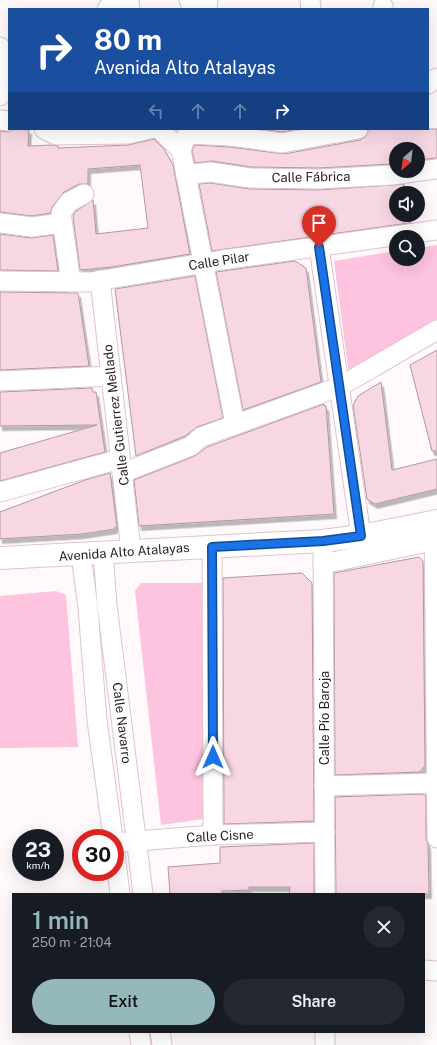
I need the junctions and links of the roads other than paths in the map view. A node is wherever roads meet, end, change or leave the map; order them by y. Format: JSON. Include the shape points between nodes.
{"nodes":[{"id":1,"x":114,"y":0,"type":"edge"},
{"id":2,"x":108,"y":8,"type":"edge"},
{"id":3,"x":0,"y":47,"type":"edge"},
{"id":4,"x":1,"y":85,"type":"edge"},
{"id":5,"x":46,"y":130,"type":"edge"},
{"id":6,"x":146,"y":130,"type":"edge"},
{"id":7,"x":160,"y":130,"type":"edge"},
{"id":8,"x":353,"y":130,"type":"edge"},
{"id":9,"x":230,"y":132,"type":"edge"},
{"id":10,"x":181,"y":150,"type":"junction"},
{"id":11,"x":437,"y":169,"type":"edge"},
{"id":12,"x":186,"y":175,"type":"junction"},
{"id":13,"x":84,"y":194,"type":"dead end"},
{"id":14,"x":0,"y":223,"type":"edge"},
{"id":15,"x":62,"y":223,"type":"junction"},
{"id":16,"x":437,"y":230,"type":"edge"},
{"id":17,"x":319,"y":247,"type":"junction"},
{"id":18,"x":203,"y":264,"type":"junction"},
{"id":19,"x":100,"y":280,"type":"junction"},
{"id":20,"x":0,"y":281,"type":"edge"},
{"id":21,"x":71,"y":282,"type":"junction"},
{"id":22,"x":437,"y":330,"type":"edge"},
{"id":23,"x":111,"y":376,"type":"junction"},
{"id":24,"x":0,"y":381,"type":"edge"},
{"id":25,"x":339,"y":386,"type":"junction"},
{"id":26,"x":236,"y":424,"type":"junction"},
{"id":27,"x":121,"y":466,"type":"junction"},
{"id":28,"x":0,"y":492,"type":"edge"},
{"id":29,"x":436,"y":531,"type":"edge"},
{"id":30,"x":361,"y":536,"type":"junction"},
{"id":31,"x":323,"y":541,"type":"junction"},
{"id":32,"x":212,"y":547,"type":"junction"},
{"id":33,"x":131,"y":550,"type":"junction"},
{"id":34,"x":103,"y":552,"type":"junction"},
{"id":35,"x":81,"y":555,"type":"junction"},
{"id":36,"x":0,"y":558,"type":"edge"},
{"id":37,"x":323,"y":564,"type":"junction"},
{"id":38,"x":437,"y":783,"type":"edge"},
{"id":39,"x":324,"y":786,"type":"junction"},
{"id":40,"x":112,"y":829,"type":"edge"},
{"id":41,"x":325,"y":832,"type":"junction"},
{"id":42,"x":213,"y":835,"type":"junction"},
{"id":43,"x":437,"y":838,"type":"edge"},
{"id":44,"x":137,"y":842,"type":"junction"},
{"id":45,"x":124,"y":843,"type":"edge"},
{"id":46,"x":118,"y":881,"type":"edge"},
{"id":47,"x":120,"y":893,"type":"edge"},
{"id":48,"x":143,"y":893,"type":"edge"},
{"id":49,"x":325,"y":893,"type":"edge"},
{"id":50,"x":425,"y":970,"type":"edge"},
{"id":51,"x":437,"y":970,"type":"edge"},
{"id":52,"x":139,"y":1033,"type":"edge"},
{"id":53,"x":160,"y":1033,"type":"edge"},
{"id":54,"x":325,"y":1033,"type":"edge"},
{"id":55,"x":141,"y":1045,"type":"edge"},
{"id":56,"x":162,"y":1045,"type":"edge"},
{"id":57,"x":325,"y":1045,"type":"edge"}],
"edges":[{"from":1,"to":2,"type":"street"},
{"from":3,"to":4,"type":"street","via":[[8,60]]},
{"from":5,"to":6,"type":"street","via":[[56,135],[128,134]]},
{"from":7,"to":10,"type":"street"},
{"from":8,"to":9,"type":"street","via":[[282,143]]},
{"from":9,"to":10,"type":"street","via":[[187,134]]},
{"from":10,"to":12,"type":"street"},
{"from":11,"to":12,"type":"street","name":"Calle Fábrica","via":[[392,175],[319,179],[250,178],[210,172]]},
{"from":12,"to":18,"type":"street"},
{"from":13,"to":15,"type":"street","via":[[69,202],[61,213]]},
{"from":14,"to":15,"type":"street","via":[[32,227]]},
{"from":15,"to":21,"type":"street"},
{"from":16,"to":17,"type":"street","name":"Calle Pilar"},
{"from":17,"to":18,"type":"street","name":"Calle Pilar"},
{"from":17,"to":25,"type":"street"},
{"from":18,"to":19,"type":"street","name":"Calle Pilar"},
{"from":18,"to":26,"type":"street"},
{"from":19,"to":21,"type":"street","name":"Calle Pilar"},
{"from":19,"to":23,"type":"street","name":"Calle Gutierrez Mellado"},
{"from":20,"to":21,"type":"street","name":"Calle Pilar"},
{"from":22,"to":25,"type":"street"},
{"from":23,"to":24,"type":"street"},
{"from":23,"to":27,"type":"street","name":"Calle Gutierrez Mellado"},
{"from":25,"to":26,"type":"street"},
{"from":25,"to":30,"type":"street"},
{"from":26,"to":27,"type":"street","via":[[201,437],[191,446]]},
{"from":27,"to":28,"type":"street"},
{"from":27,"to":33,"type":"street","name":"Calle Gutierrez Mellado"},
{"from":29,"to":30,"type":"main road","name":"Avenida Alto Atalayas"},
{"from":29,"to":37,"type":"street"},
{"from":29,"to":38,"type":"street"},
{"from":30,"to":31,"type":"main road","name":"Avenida Alto Atalayas"},
{"from":31,"to":32,"type":"main road","name":"Avenida Alto Atalayas"},
{"from":31,"to":37,"type":"street","name":"Calle Pío Baroja"},
{"from":32,"to":33,"type":"main road","name":"Avenida Alto Atalayas"},
{"from":32,"to":42,"type":"street"},
{"from":33,"to":34,"type":"main road","name":"Avenida Alto Atalayas"},
{"from":34,"to":35,"type":"main road","name":"Avenida Alto Atalayas"},
{"from":34,"to":44,"type":"street","name":"Calle Navarro"},
{"from":35,"to":36,"type":"main road","name":"Avenida Alto Atalayas"},
{"from":35,"to":40,"type":"street","name":"Calle Navarro","via":[[97,720]]},
{"from":37,"to":39,"type":"street","name":"Calle Pío Baroja"},
{"from":38,"to":39,"type":"street"},
{"from":38,"to":43,"type":"street"},
{"from":39,"to":41,"type":"street","name":"Calle Pío Baroja"},
{"from":41,"to":42,"type":"street","name":"Calle Cisne"},
{"from":41,"to":49,"type":"street","name":"Calle Pío Baroja"},
{"from":42,"to":44,"type":"street","name":"Calle Cisne"},
{"from":44,"to":45,"type":"street","name":"Calle Cisne"},
{"from":44,"to":48,"type":"street","name":"Calle Navarro"},
{"from":46,"to":47,"type":"street"},
{"from":50,"to":51,"type":"street"},
{"from":52,"to":55,"type":"street"},
{"from":53,"to":56,"type":"street"},
{"from":54,"to":57,"type":"street"}]}
